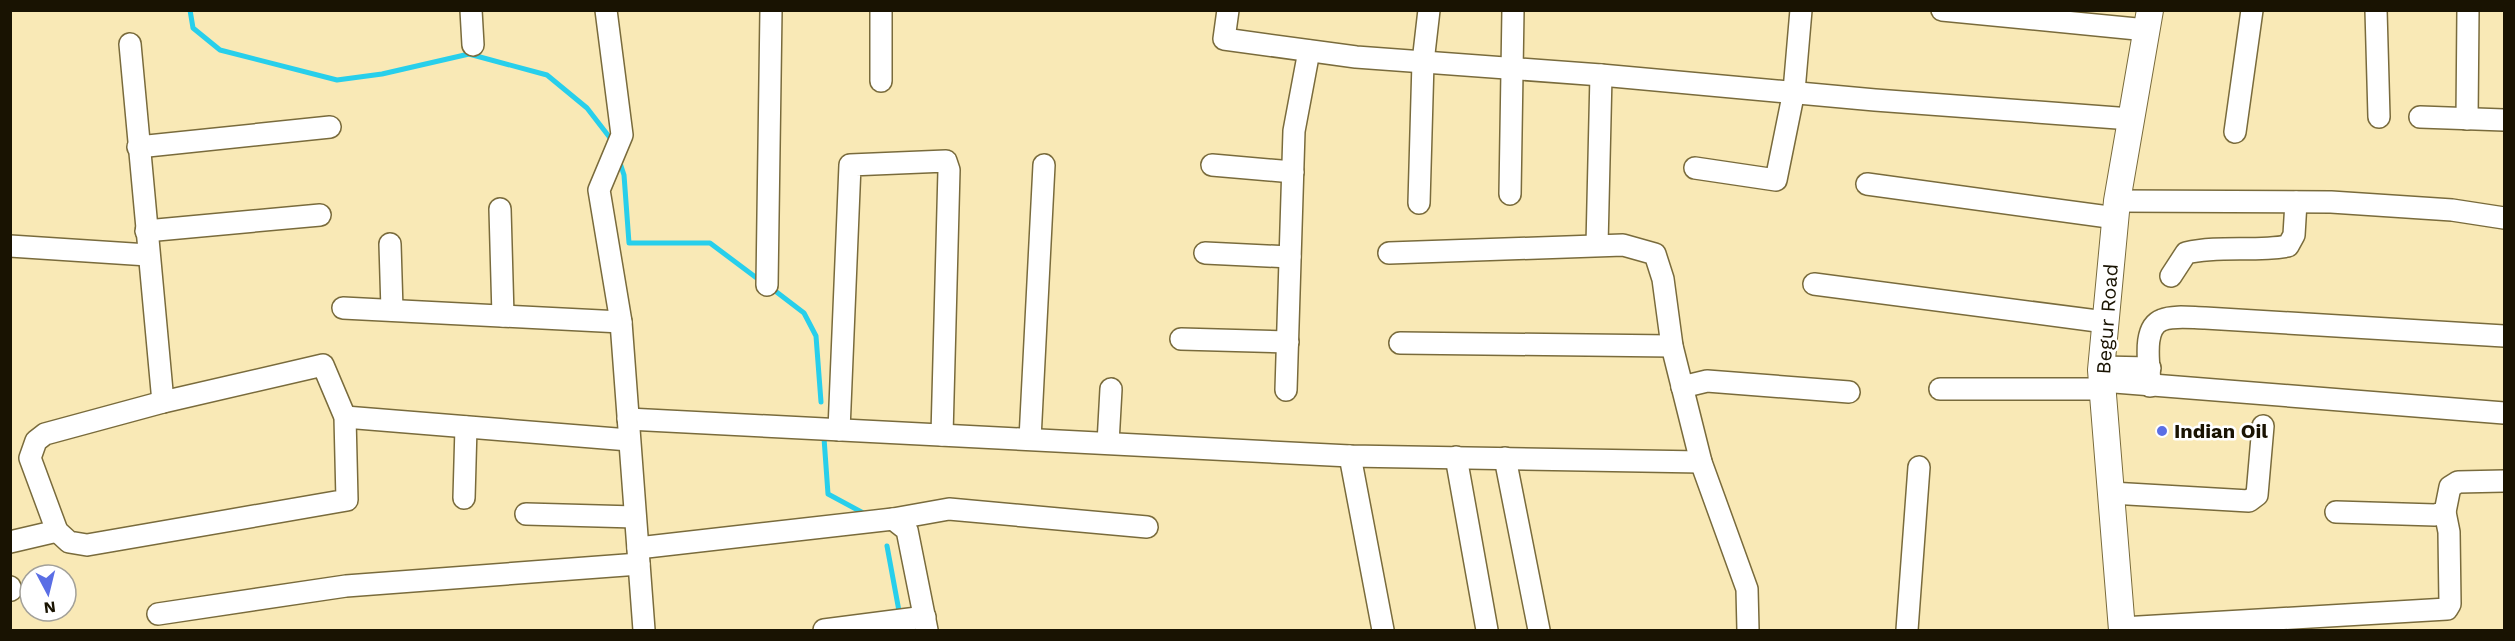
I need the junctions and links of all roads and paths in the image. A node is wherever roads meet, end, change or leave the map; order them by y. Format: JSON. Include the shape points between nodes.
{"nodes":[{"id":1,"x":471,"y":10,"type":"edge"},
{"id":2,"x":606,"y":10,"type":"edge"},
{"id":3,"x":771,"y":10,"type":"edge"},
{"id":4,"x":881,"y":10,"type":"edge"},
{"id":5,"x":1228,"y":10,"type":"edge"},
{"id":6,"x":1429,"y":10,"type":"edge"},
{"id":7,"x":1513,"y":10,"type":"edge"},
{"id":8,"x":1801,"y":10,"type":"edge"},
{"id":9,"x":1942,"y":10,"type":"edge"},
{"id":10,"x":2253,"y":10,"type":"edge"},
{"id":11,"x":2376,"y":10,"type":"edge"},
{"id":12,"x":2468,"y":10,"type":"edge"},
{"id":13,"x":2067,"y":16,"type":"edge"},
{"id":14,"x":2148,"y":20,"type":"edge"},
{"id":15,"x":130,"y":44,"type":"dead end"},
{"id":16,"x":473,"y":45,"type":"dead end"},
{"id":17,"x":1309,"y":51,"type":"junction"},
{"id":18,"x":1423,"y":62,"type":"junction"},
{"id":19,"x":1512,"y":70,"type":"junction"},
{"id":20,"x":1602,"y":75,"type":"junction"},
{"id":21,"x":881,"y":81,"type":"dead end"},
{"id":22,"x":1794,"y":92,"type":"junction"},
{"id":23,"x":2379,"y":117,"type":"dead end"},
{"id":24,"x":2421,"y":117,"type":"dead end"},
{"id":25,"x":2467,"y":119,"type":"junction"},
{"id":26,"x":2131,"y":120,"type":"junction"},
{"id":27,"x":2505,"y":120,"type":"edge"},
{"id":28,"x":330,"y":127,"type":"dead end"},
{"id":29,"x":2235,"y":132,"type":"dead end"},
{"id":30,"x":138,"y":147,"type":"junction"},
{"id":31,"x":1044,"y":165,"type":"dead end"},
{"id":32,"x":1212,"y":165,"type":"dead end"},
{"id":33,"x":1695,"y":168,"type":"dead end"},
{"id":34,"x":1293,"y":172,"type":"junction"},
{"id":35,"x":1867,"y":184,"type":"dead end"},
{"id":36,"x":1510,"y":194,"type":"dead end"},
{"id":37,"x":2296,"y":201,"type":"junction"},
{"id":38,"x":1419,"y":203,"type":"dead end"},
{"id":39,"x":500,"y":209,"type":"dead end"},
{"id":40,"x":2116,"y":210,"type":"junction"},
{"id":41,"x":320,"y":215,"type":"dead end"},
{"id":42,"x":2505,"y":218,"type":"edge"},
{"id":43,"x":146,"y":231,"type":"junction"},
{"id":44,"x":390,"y":244,"type":"dead end"},
{"id":45,"x":10,"y":246,"type":"edge"},
{"id":46,"x":1597,"y":246,"type":"junction"},
{"id":47,"x":1205,"y":253,"type":"dead end"},
{"id":48,"x":1389,"y":253,"type":"dead end"},
{"id":49,"x":148,"y":255,"type":"junction"},
{"id":50,"x":1290,"y":257,"type":"junction"},
{"id":51,"x":2171,"y":276,"type":"dead end"},
{"id":52,"x":1814,"y":284,"type":"dead end"},
{"id":53,"x":767,"y":285,"type":"dead end"},
{"id":54,"x":343,"y":308,"type":"dead end"},
{"id":55,"x":392,"y":310,"type":"junction"},
{"id":56,"x":503,"y":316,"type":"junction"},
{"id":57,"x":621,"y":322,"type":"junction"},
{"id":58,"x":2105,"y":322,"type":"junction"},
{"id":59,"x":2505,"y":336,"type":"edge"},
{"id":60,"x":1181,"y":339,"type":"dead end"},
{"id":61,"x":1288,"y":342,"type":"junction"},
{"id":62,"x":1400,"y":343,"type":"dead end"},
{"id":63,"x":1672,"y":346,"type":"junction"},
{"id":64,"x":2150,"y":377,"type":"junction"},
{"id":65,"x":2102,"y":379,"type":"junction"},
{"id":66,"x":1682,"y":387,"type":"junction"},
{"id":67,"x":1111,"y":389,"type":"dead end"},
{"id":68,"x":1940,"y":389,"type":"dead end"},
{"id":69,"x":1286,"y":390,"type":"dead end"},
{"id":70,"x":1849,"y":392,"type":"dead end"},
{"id":71,"x":163,"y":402,"type":"junction"},
{"id":72,"x":2505,"y":412,"type":"edge"},
{"id":73,"x":345,"y":417,"type":"junction"},
{"id":74,"x":2263,"y":426,"type":"dead end"},
{"id":75,"x":466,"y":427,"type":"junction"},
{"id":76,"x":628,"y":429,"type":"junction"},
{"id":77,"x":839,"y":430,"type":"junction"},
{"id":78,"x":942,"y":435,"type":"junction"},
{"id":79,"x":1030,"y":439,"type":"junction"},
{"id":80,"x":1108,"y":443,"type":"junction"},
{"id":81,"x":1350,"y":456,"type":"junction"},
{"id":82,"x":1456,"y":457,"type":"junction"},
{"id":83,"x":1505,"y":458,"type":"junction"},
{"id":84,"x":1701,"y":462,"type":"junction"},
{"id":85,"x":1919,"y":467,"type":"dead end"},
{"id":86,"x":2505,"y":481,"type":"edge"},
{"id":87,"x":2111,"y":494,"type":"junction"},
{"id":88,"x":464,"y":498,"type":"dead end"},
{"id":89,"x":2336,"y":512,"type":"dead end"},
{"id":90,"x":2445,"y":512,"type":"junction"},
{"id":91,"x":526,"y":514,"type":"dead end"},
{"id":92,"x":635,"y":517,"type":"junction"},
{"id":93,"x":893,"y":519,"type":"junction"},
{"id":94,"x":1147,"y":527,"type":"dead end"},
{"id":95,"x":57,"y":531,"type":"junction"},
{"id":96,"x":10,"y":542,"type":"edge"},
{"id":97,"x":638,"y":556,"type":"junction"},
{"id":98,"x":158,"y":614,"type":"dead end"},
{"id":99,"x":926,"y":624,"type":"edge"},
{"id":100,"x":2122,"y":629,"type":"edge"},
{"id":101,"x":644,"y":630,"type":"edge"},
{"id":102,"x":837,"y":630,"type":"edge"},
{"id":103,"x":1383,"y":630,"type":"edge"},
{"id":104,"x":1487,"y":630,"type":"edge"},
{"id":105,"x":1539,"y":630,"type":"edge"},
{"id":106,"x":1748,"y":630,"type":"edge"},
{"id":107,"x":1907,"y":630,"type":"edge"}],
"edges":[{"from":1,"to":16,"type":"street"},
{"from":2,"to":57,"type":"street","via":[[622,135],[599,189]]},
{"from":3,"to":53,"type":"street"},
{"from":4,"to":21,"type":"street"},
{"from":5,"to":17,"type":"street","via":[[1224,39]]},
{"from":6,"to":18,"type":"street"},
{"from":7,"to":19,"type":"street"},
{"from":8,"to":22,"type":"street"},
{"from":9,"to":13,"type":"street"},
{"from":10,"to":29,"type":"street"},
{"from":11,"to":23,"type":"street"},
{"from":12,"to":25,"type":"street"},
{"from":13,"to":14,"type":"street"},
{"from":14,"to":26,"type":"main road","name":"Begur Road"},
{"from":15,"to":30,"type":"street"},
{"from":17,"to":18,"type":"street"},
{"from":17,"to":34,"type":"street","via":[[1294,131]]},
{"from":18,"to":19,"type":"street"},
{"from":18,"to":38,"type":"street"},
{"from":19,"to":20,"type":"street"},
{"from":19,"to":36,"type":"street"},
{"from":20,"to":22,"type":"street"},
{"from":20,"to":46,"type":"street"},
{"from":22,"to":26,"type":"street"},
{"from":22,"to":33,"type":"street","via":[[1776,180]]},
{"from":24,"to":25,"type":"street"},
{"from":25,"to":27,"type":"street"},
{"from":26,"to":40,"type":"main road","name":"Begur Road"},
{"from":28,"to":30,"type":"street"},
{"from":30,"to":43,"type":"street"},
{"from":31,"to":79,"type":"street"},
{"from":32,"to":34,"type":"street"},
{"from":34,"to":50,"type":"street"},
{"from":35,"to":40,"type":"street"},
{"from":37,"to":40,"type":"street"},
{"from":37,"to":42,"type":"street","via":[[2452,210]]},
{"from":37,"to":51,"type":"street","via":[[2294,235],[2288,246],[2186,253]]},
{"from":39,"to":56,"type":"street"},
{"from":40,"to":58,"type":"main road","name":"Begur Road"},
{"from":41,"to":43,"type":"street"},
{"from":43,"to":49,"type":"street"},
{"from":44,"to":55,"type":"street"},
{"from":45,"to":49,"type":"street"},
{"from":46,"to":48,"type":"street"},
{"from":46,"to":63,"type":"street","via":[[1623,245],[1655,254],[1663,279]]},
{"from":47,"to":50,"type":"street"},
{"from":49,"to":71,"type":"street"},
{"from":50,"to":61,"type":"street"},
{"from":52,"to":58,"type":"street"},
{"from":54,"to":55,"type":"street"},
{"from":55,"to":56,"type":"street"},
{"from":56,"to":57,"type":"street"},
{"from":57,"to":76,"type":"street"},
{"from":58,"to":65,"type":"main road","name":"Begur Road"},
{"from":59,"to":64,"type":"street","via":[[2205,318],[2164,319],[2154,325],[2149,336]]},
{"from":60,"to":61,"type":"street"},
{"from":61,"to":69,"type":"street"},
{"from":62,"to":63,"type":"street"},
{"from":63,"to":66,"type":"street"},
{"from":64,"to":65,"type":"street"},
{"from":64,"to":72,"type":"street"},
{"from":65,"to":68,"type":"street"},
{"from":65,"to":87,"type":"main road","name":"Begur Road"},
{"from":66,"to":70,"type":"street","via":[[1707,381]]},
{"from":66,"to":84,"type":"street"},
{"from":67,"to":80,"type":"street"},
{"from":71,"to":73,"type":"street","via":[[323,365]]},
{"from":71,"to":95,"type":"street","via":[[45,434],[36,441],[30,458]]},
{"from":73,"to":75,"type":"street"},
{"from":73,"to":95,"type":"street","via":[[347,500],[87,545],[69,542]]},
{"from":74,"to":87,"type":"street","via":[[2257,495],[2249,501]]},
{"from":75,"to":76,"type":"street"},
{"from":75,"to":88,"type":"street"},
{"from":76,"to":77,"type":"street"},
{"from":76,"to":92,"type":"street"},
{"from":77,"to":78,"type":"street"},
{"from":77,"to":78,"type":"street","via":[[850,165],[946,162],[949,170]]},
{"from":78,"to":79,"type":"street"},
{"from":79,"to":80,"type":"street"},
{"from":80,"to":81,"type":"street"},
{"from":81,"to":82,"type":"street"},
{"from":81,"to":103,"type":"street"},
{"from":82,"to":83,"type":"street"},
{"from":82,"to":104,"type":"street"},
{"from":83,"to":84,"type":"street"},
{"from":83,"to":105,"type":"street"},
{"from":84,"to":106,"type":"street","via":[[1747,589]]},
{"from":85,"to":107,"type":"street"},
{"from":86,"to":90,"type":"street","via":[[2458,482],[2450,486]]},
{"from":87,"to":100,"type":"main road","name":"Begur Road"},
{"from":89,"to":90,"type":"street"},
{"from":90,"to":100,"type":"street","via":[[2450,592],[2446,609]]},
{"from":91,"to":92,"type":"street"},
{"from":92,"to":97,"type":"street"},
{"from":93,"to":94,"type":"street","via":[[949,509]]},
{"from":93,"to":97,"type":"street"},
{"from":93,"to":99,"type":"street","via":[[907,530]]},
{"from":95,"to":96,"type":"street"},
{"from":97,"to":98,"type":"street","via":[[346,586]]},
{"from":97,"to":101,"type":"street"},
{"from":99,"to":102,"type":"street"}]}
